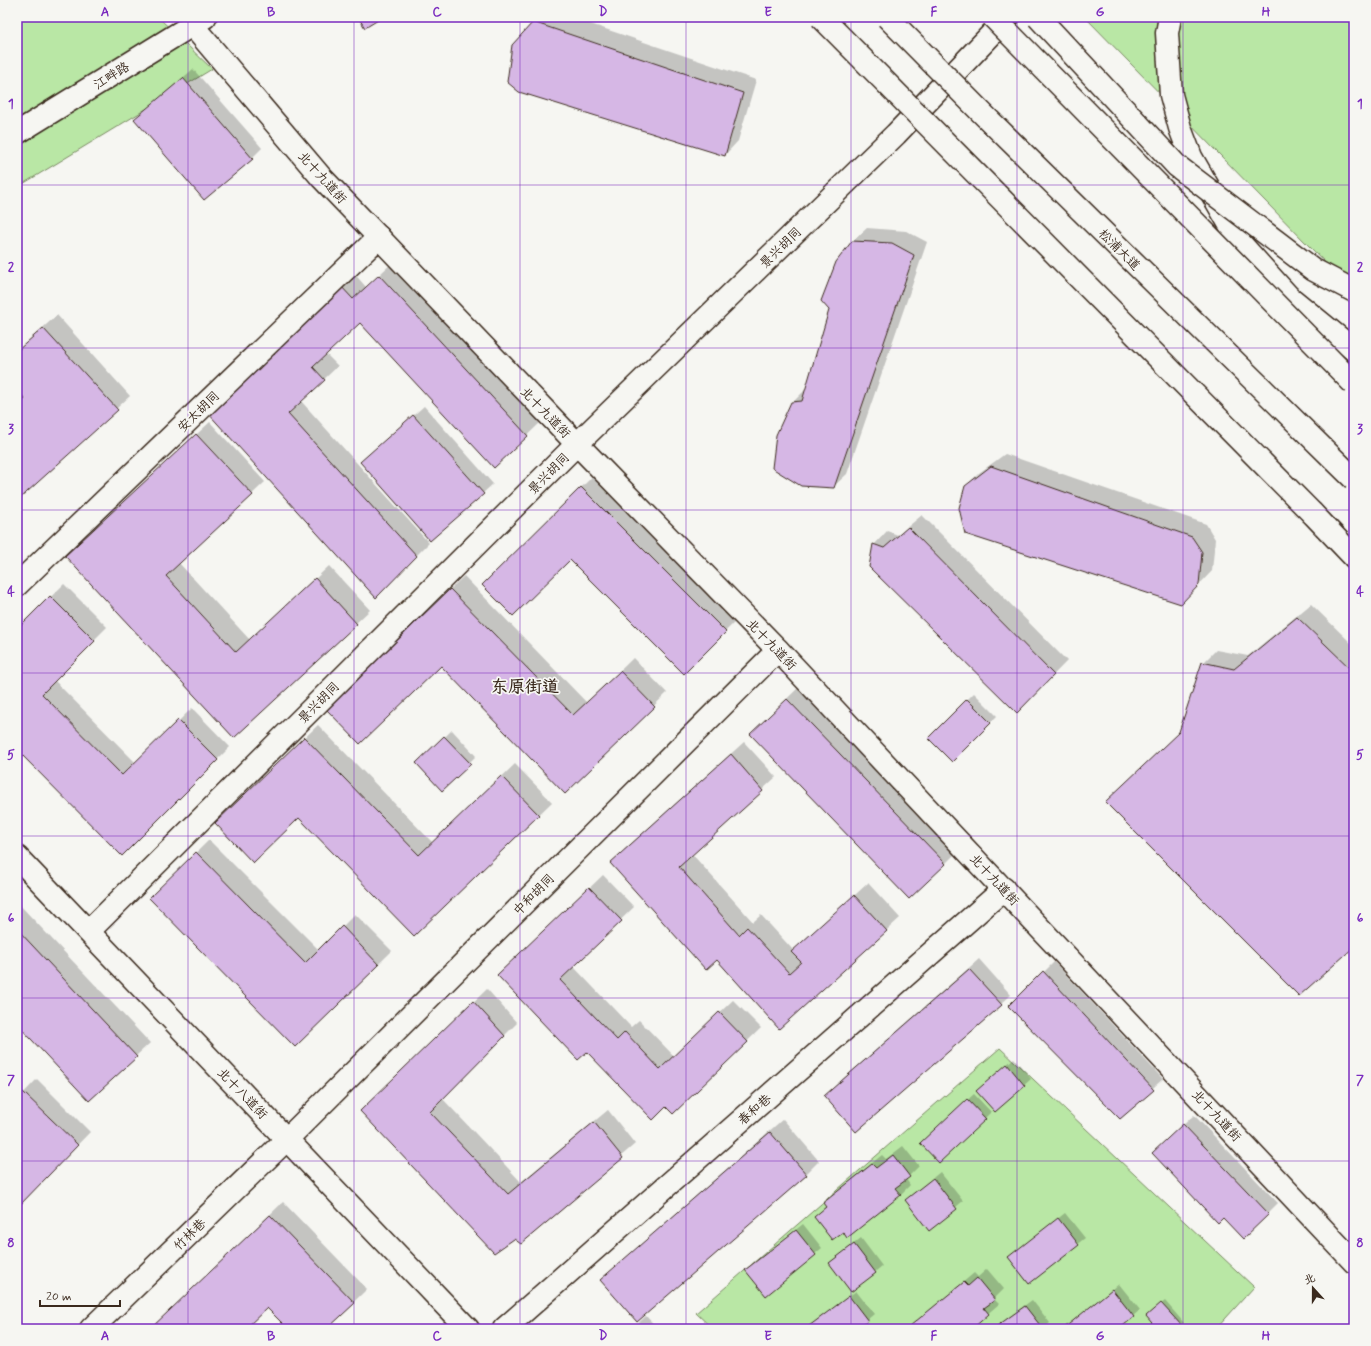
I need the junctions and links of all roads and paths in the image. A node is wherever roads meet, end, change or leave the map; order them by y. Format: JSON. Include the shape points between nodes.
{"nodes":[{"id":1,"x":821,"y":17,"type":"edge"},
{"id":2,"x":887,"y":17,"type":"edge"},
{"id":3,"x":993,"y":17,"type":"edge"},
{"id":4,"x":1008,"y":17,"type":"edge"},
{"id":5,"x":1038,"y":17,"type":"edge"},
{"id":6,"x":1170,"y":17,"type":"edge"},
{"id":7,"x":199,"y":21,"type":"edge"},
{"id":8,"x":17,"y":133,"type":"edge"},
{"id":9,"x":379,"y":237,"type":"junction"},
{"id":10,"x":1354,"y":291,"type":"edge"},
{"id":11,"x":1354,"y":350,"type":"edge"},
{"id":12,"x":1354,"y":384,"type":"edge"},
{"id":13,"x":577,"y":444,"type":"junction"},
{"id":14,"x":1354,"y":479,"type":"edge"},
{"id":15,"x":1354,"y":558,"type":"edge"},
{"id":16,"x":17,"y":585,"type":"edge"},
{"id":17,"x":778,"y":650,"type":"junction"},
{"id":18,"x":17,"y":857,"type":"edge"},
{"id":19,"x":1004,"y":889,"type":"junction"},
{"id":20,"x":89,"y":931,"type":"junction"},
{"id":21,"x":287,"y":1139,"type":"junction"},
{"id":22,"x":1354,"y":1262,"type":"edge"},
{"id":23,"x":91,"y":1329,"type":"edge"},
{"id":24,"x":468,"y":1329,"type":"edge"},
{"id":25,"x":504,"y":1329,"type":"edge"}],
"edges":[{"from":1,"to":15,"type":"main road","bridge":true},
{"from":2,"to":14,"type":"main road","name":"松浦大道","bridge":true},
{"from":3,"to":12,"type":"main road","bridge":true},
{"from":4,"to":13,"type":"main road","name":"景兴胡同","via":[[896,134]]},
{"from":5,"to":10,"type":"main road","bridge":true,"via":[[1177,166],[1314,270]]},
{"from":6,"to":11,"type":"main road","via":[[1167,33],[1171,94],[1191,157],[1242,244],[1288,296]]},
{"from":7,"to":8,"type":"main road","name":"江畔路"},
{"from":7,"to":9,"type":"main road","name":"北十九道街","via":[[321,177]]},
{"from":9,"to":13,"type":"main road","name":"北十九道街"},
{"from":9,"to":16,"type":"main road","name":"安太胡同"},
{"from":13,"to":17,"type":"main road","name":"北十九道街"},
{"from":13,"to":20,"type":"main road","name":"景兴胡同"},
{"from":17,"to":19,"type":"main road","name":"北十九道街"},
{"from":17,"to":21,"type":"main road","name":"中和胡同"},
{"from":18,"to":20,"type":"main road","name":"北十八道街"},
{"from":19,"to":22,"type":"main road","name":"北十九道街"},
{"from":19,"to":25,"type":"main road","name":"春和巷"},
{"from":20,"to":21,"type":"main road","name":"北十八道街"},
{"from":21,"to":23,"type":"main road","name":"竹林巷"},
{"from":21,"to":24,"type":"main road","name":"北十八道街"}]}
